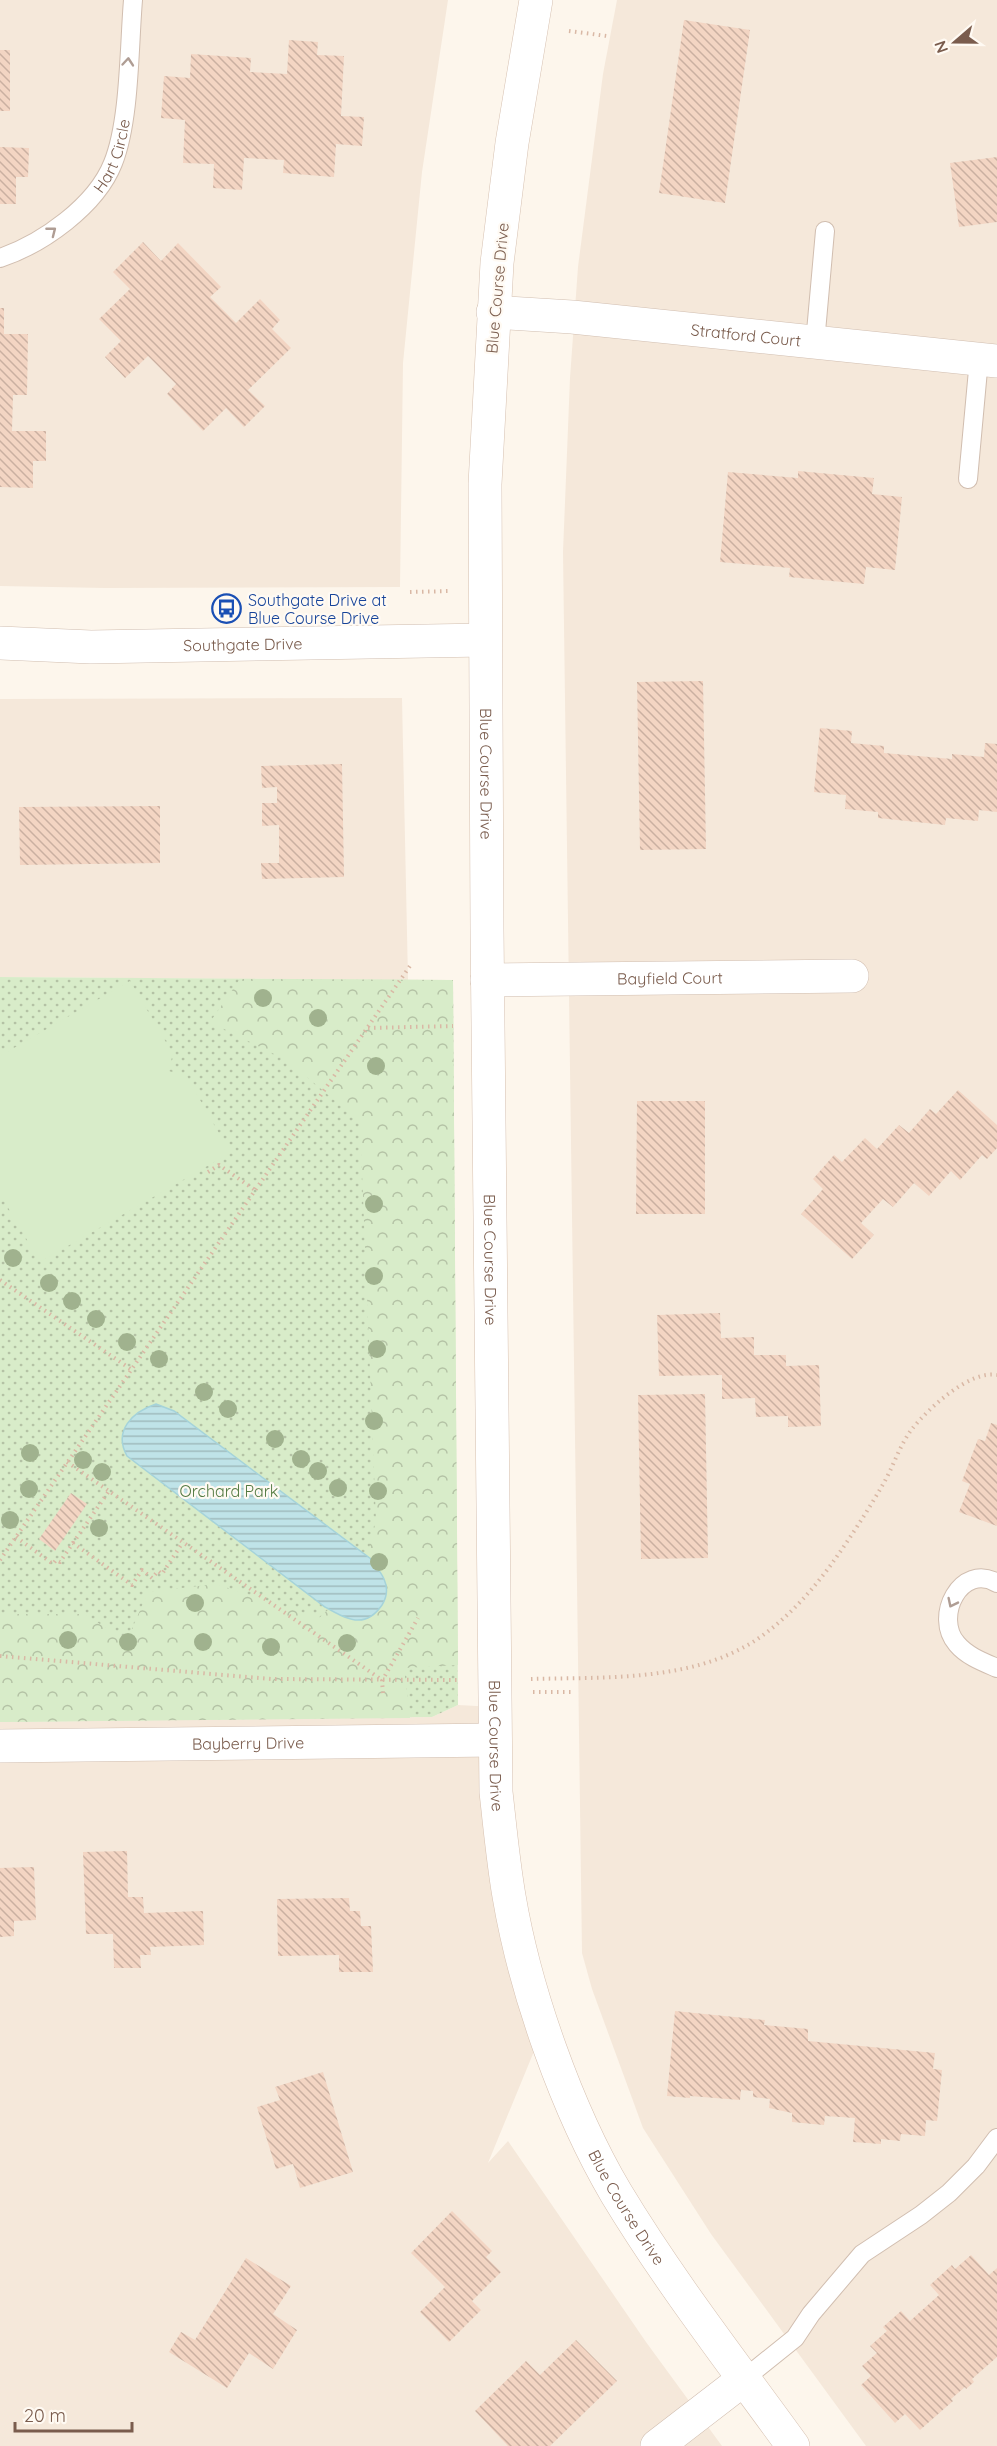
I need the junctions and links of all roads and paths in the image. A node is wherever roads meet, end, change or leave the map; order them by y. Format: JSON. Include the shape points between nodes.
{"nodes":[{"id":1,"x":133,"y":0,"type":"edge"},
{"id":2,"x":536,"y":0,"type":"edge"},
{"id":3,"x":825,"y":231,"type":"dead end"},
{"id":4,"x":0,"y":258,"type":"edge"},
{"id":5,"x":493,"y":312,"type":"junction"},
{"id":6,"x":815,"y":343,"type":"junction"},
{"id":7,"x":988,"y":360,"type":"edge"},
{"id":8,"x":968,"y":479,"type":"dead end"},
{"id":9,"x":485,"y":640,"type":"junction"},
{"id":10,"x":0,"y":643,"type":"edge"},
{"id":11,"x":412,"y":963,"type":"dead end"},
{"id":12,"x":852,"y":976,"type":"dead end"},
{"id":13,"x":487,"y":980,"type":"junction"},
{"id":14,"x":453,"y":1026,"type":"dead end"},
{"id":15,"x":367,"y":1028,"type":"junction"},
{"id":16,"x":207,"y":1172,"type":"dead end"},
{"id":17,"x":255,"y":1190,"type":"junction"},
{"id":18,"x":0,"y":1280,"type":"edge"},
{"id":19,"x":132,"y":1370,"type":"junction"},
{"id":20,"x":997,"y":1375,"type":"edge"},
{"id":21,"x":67,"y":1462,"type":"junction"},
{"id":22,"x":109,"y":1491,"type":"junction"},
{"id":23,"x":16,"y":1537,"type":"junction"},
{"id":24,"x":183,"y":1542,"type":"junction"},
{"id":25,"x":73,"y":1543,"type":"junction"},
{"id":26,"x":0,"y":1560,"type":"edge"},
{"id":27,"x":997,"y":1583,"type":"edge"},
{"id":28,"x":418,"y":1618,"type":"dead end"},
{"id":29,"x":0,"y":1656,"type":"edge"},
{"id":30,"x":997,"y":1668,"type":"edge"},
{"id":31,"x":527,"y":1679,"type":"dead end"},
{"id":32,"x":461,"y":1680,"type":"dead end"},
{"id":33,"x":382,"y":1681,"type":"junction"},
{"id":34,"x":528,"y":1692,"type":"dead end"},
{"id":35,"x":571,"y":1692,"type":"dead end"},
{"id":36,"x":383,"y":1693,"type":"dead end"},
{"id":37,"x":495,"y":1740,"type":"junction"},
{"id":38,"x":0,"y":1746,"type":"edge"},
{"id":39,"x":997,"y":2138,"type":"edge"},
{"id":40,"x":744,"y":2379,"type":"junction"},
{"id":41,"x":657,"y":2446,"type":"edge"},
{"id":42,"x":793,"y":2446,"type":"edge"}],
"edges":[{"from":4,"to":1,"type":"lane","name":"Hart Circle","one_way":true,"via":[[20,252],[75,213],[97,190],[113,164],[122,128]]},
{"from":2,"to":5,"type":"main road","name":"Blue Course Drive","via":[[512,143]]},
{"from":3,"to":6,"type":"lane"},
{"from":5,"to":6,"type":"main road","name":"Stratford Court"},
{"from":5,"to":9,"type":"main road","name":"Blue Course Drive","via":[[485,484]]},
{"from":6,"to":7,"type":"main road","name":"Stratford Court"},
{"from":7,"to":8,"type":"lane"},
{"from":9,"to":10,"type":"main road","name":"Southgate Drive","via":[[91,646]]},
{"from":9,"to":13,"type":"main road","name":"Blue Course Drive"},
{"from":11,"to":15,"type":"path"},
{"from":12,"to":13,"type":"main road","name":"Bayfield Court"},
{"from":13,"to":37,"type":"main road","name":"Blue Course Drive"},
{"from":14,"to":15,"type":"path"},
{"from":15,"to":17,"type":"path"},
{"from":16,"to":17,"type":"path","via":[[219,1165]]},
{"from":17,"to":19,"type":"path"},
{"from":18,"to":19,"type":"path"},
{"from":19,"to":21,"type":"path"},
{"from":20,"to":31,"type":"path","via":[[967,1381],[911,1430],[882,1486],[832,1563],[796,1606],[758,1639],[727,1656],[697,1665],[626,1678]]},
{"from":21,"to":22,"type":"path"},
{"from":21,"to":23,"type":"path"},
{"from":22,"to":24,"type":"path"},
{"from":22,"to":25,"type":"path"},
{"from":23,"to":25,"type":"path","via":[[52,1564],[60,1562]]},
{"from":23,"to":26,"type":"path"},
{"from":24,"to":25,"type":"path","via":[[162,1574],[158,1571],[152,1578],[142,1570],[132,1585]]},
{"from":24,"to":33,"type":"path"},
{"from":27,"to":30,"type":"lane","one_way":true,"via":[[981,1577],[962,1585],[948,1606],[947,1623],[957,1645]]},
{"from":28,"to":33,"type":"path"},
{"from":29,"to":33,"type":"path","via":[[271,1679]]},
{"from":32,"to":33,"type":"path"},
{"from":33,"to":36,"type":"path"},
{"from":34,"to":35,"type":"path"},
{"from":37,"to":38,"type":"main road","name":"Bayberry Drive"},
{"from":37,"to":40,"type":"main road","name":"Blue Course Drive","via":[[496,1792],[509,1897],[532,1994],[560,2074],[615,2192]]},
{"from":39,"to":40,"type":"lane","via":[[949,2193],[862,2254],[795,2338]]},
{"from":40,"to":41,"type":"main road"},
{"from":40,"to":42,"type":"main road","name":"Blue Course Drive"}]}
